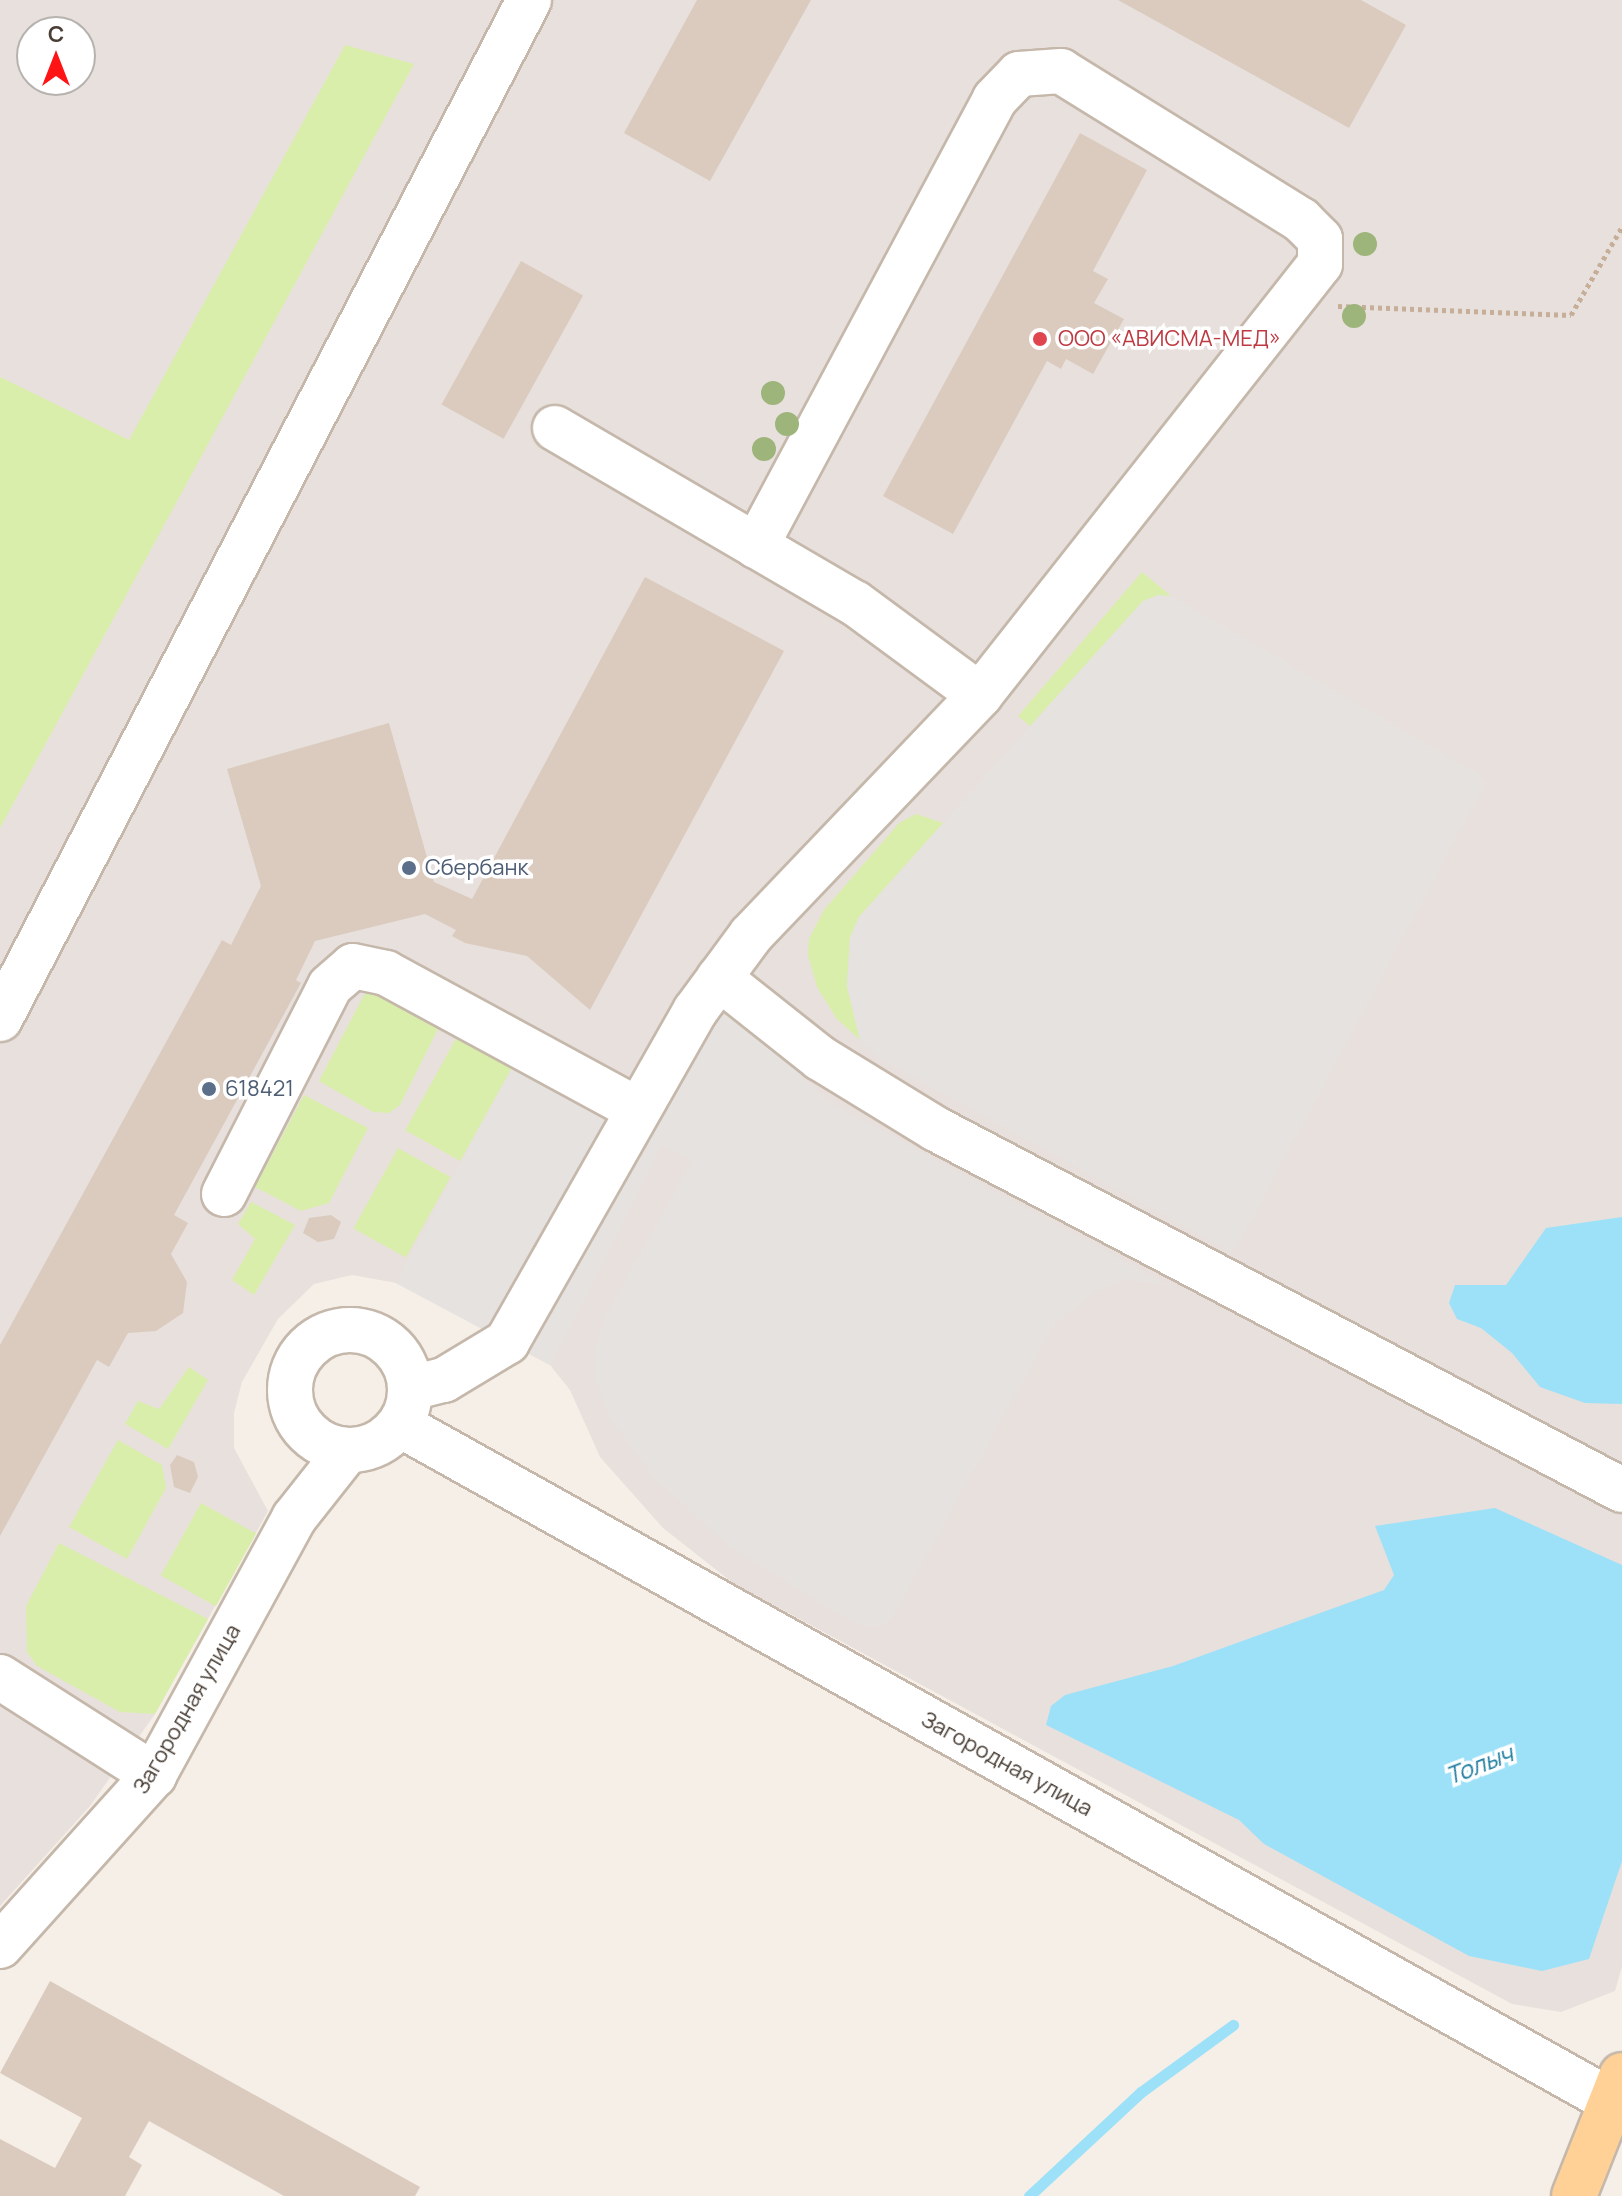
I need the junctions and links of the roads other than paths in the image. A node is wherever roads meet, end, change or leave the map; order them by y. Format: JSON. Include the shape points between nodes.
{"nodes":[{"id":1,"x":529,"y":0,"type":"edge"},
{"id":2,"x":555,"y":428,"type":"dead end"},
{"id":3,"x":756,"y":546,"type":"junction"},
{"id":4,"x":980,"y":695,"type":"junction"},
{"id":5,"x":719,"y":978,"type":"junction"},
{"id":6,"x":0,"y":1019,"type":"edge"},
{"id":7,"x":637,"y":1109,"type":"junction"},
{"id":8,"x":224,"y":1194,"type":"dead end"},
{"id":9,"x":406,"y":1406,"type":"junction"},
{"id":10,"x":347,"y":1451,"type":"junction"},
{"id":11,"x":1622,"y":1490,"type":"edge"},
{"id":12,"x":0,"y":1677,"type":"edge"},
{"id":13,"x":154,"y":1775,"type":"junction"},
{"id":14,"x":0,"y":1946,"type":"edge"},
{"id":15,"x":1618,"y":2088,"type":"edge"},
{"id":16,"x":1574,"y":2196,"type":"edge"}],
"edges":[{"from":1,"to":6,"type":"street"},
{"from":2,"to":3,"type":"street"},
{"from":3,"to":4,"type":"street","via":[[900,633]]},
{"from":3,"to":4,"type":"street","via":[[995,99],[1019,74],[1061,71],[1314,229],[1320,239],[1320,264]]},
{"from":4,"to":5,"type":"street","via":[[751,935]]},
{"from":5,"to":7,"type":"street"},
{"from":5,"to":11,"type":"street","via":[[820,1058],[936,1129]]},
{"from":7,"to":8,"type":"street","via":[[386,973],[353,966],[330,986]]},
{"from":7,"to":9,"type":"street","via":[[507,1342]]},
{"from":9,"to":10,"type":"street","via":[[386,1440]]},
{"from":9,"to":10,"type":"street","via":[[397,1352],[383,1339],[346,1329],[310,1344],[290,1380],[293,1410],[310,1436]]},
{"from":9,"to":15,"type":"street","name":"Загородная улица"},
{"from":10,"to":13,"type":"street","name":"Загородная улица","via":[[294,1518]]},
{"from":12,"to":13,"type":"street"},
{"from":13,"to":14,"type":"street","name":"Загородная улица"},
{"from":15,"to":16,"type":"main road"}]}
